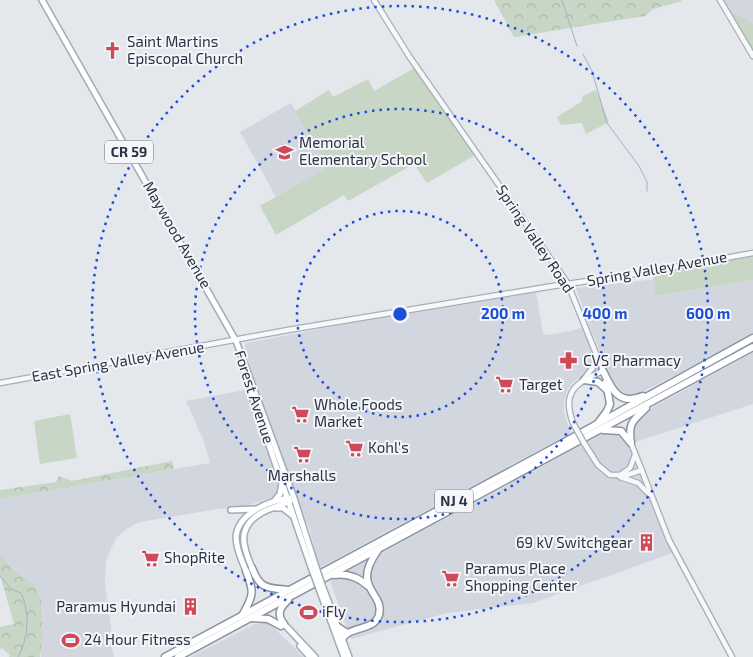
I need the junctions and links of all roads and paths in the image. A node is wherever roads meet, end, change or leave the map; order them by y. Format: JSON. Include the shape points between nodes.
{"nodes":[{"id":1,"x":42,"y":0,"type":"edge"},
{"id":2,"x":374,"y":0,"type":"edge"},
{"id":3,"x":720,"y":0,"type":"edge"},
{"id":4,"x":753,"y":56,"type":"edge"},
{"id":5,"x":753,"y":252,"type":"edge"},
{"id":6,"x":568,"y":284,"type":"junction"},
{"id":7,"x":753,"y":338,"type":"edge"},
{"id":8,"x":236,"y":341,"type":"junction"},
{"id":9,"x":753,"y":347,"type":"edge"},
{"id":10,"x":596,"y":351,"type":"junction"},
{"id":11,"x":603,"y":371,"type":"junction"},
{"id":12,"x":584,"y":380,"type":"junction"},
{"id":13,"x":0,"y":383,"type":"edge"},
{"id":14,"x":662,"y":387,"type":"junction"},
{"id":15,"x":607,"y":390,"type":"junction"},
{"id":16,"x":652,"y":401,"type":"junction"},
{"id":17,"x":598,"y":428,"type":"junction"},
{"id":18,"x":632,"y":443,"type":"junction"},
{"id":19,"x":636,"y":454,"type":"junction"},
{"id":20,"x":642,"y":470,"type":"junction"},
{"id":21,"x":617,"y":476,"type":"junction"},
{"id":22,"x":282,"y":481,"type":"junction"},
{"id":23,"x":294,"y":498,"type":"junction"},
{"id":24,"x":653,"y":499,"type":"junction"},
{"id":25,"x":288,"y":500,"type":"junction"},
{"id":26,"x":273,"y":505,"type":"junction"},
{"id":27,"x":258,"y":508,"type":"junction"},
{"id":28,"x":231,"y":510,"type":"dead end"},
{"id":29,"x":293,"y":517,"type":"junction"},
{"id":30,"x":378,"y":549,"type":"junction"},
{"id":31,"x":313,"y":565,"type":"junction"},
{"id":32,"x":249,"y":569,"type":"junction"},
{"id":33,"x":328,"y":576,"type":"junction"},
{"id":34,"x":320,"y":586,"type":"junction"},
{"id":35,"x":370,"y":588,"type":"junction"},
{"id":36,"x":291,"y":592,"type":"junction"},
{"id":37,"x":246,"y":617,"type":"junction"},
{"id":38,"x":282,"y":625,"type":"junction"},
{"id":39,"x":338,"y":627,"type":"junction"},
{"id":40,"x":348,"y":633,"type":"junction"},
{"id":41,"x":342,"y":640,"type":"junction"},
{"id":42,"x":165,"y":657,"type":"edge"},
{"id":43,"x":178,"y":657,"type":"edge"},
{"id":44,"x":310,"y":657,"type":"edge"},
{"id":45,"x":315,"y":657,"type":"edge"},
{"id":46,"x":342,"y":657,"type":"edge"},
{"id":47,"x":349,"y":657,"type":"edge"},
{"id":48,"x":732,"y":657,"type":"edge"}],
"edges":[{"from":1,"to":8,"type":"main road","name":"Maywood Avenue","number":"CR 59"},
{"from":2,"to":6,"type":"street","name":"Spring Valley Road","via":[[409,56]]},
{"from":3,"to":4,"type":"street"},
{"from":5,"to":6,"type":"street","name":"Spring Valley Avenue"},
{"from":6,"to":8,"type":"street","name":"Spring Valley Avenue"},
{"from":6,"to":10,"type":"street","name":"Spring Valley Road"},
{"from":7,"to":14,"type":"highway","number":"NJ 4"},
{"from":8,"to":13,"type":"street","name":"East Spring Valley Avenue"},
{"from":8,"to":22,"type":"main road","name":"Forest Avenue","number":"CR 59","via":[[248,387]]},
{"from":8,"to":23,"type":"main road","name":"Forest Avenue","number":"CR 59"},
{"from":9,"to":16,"type":"highway","number":"NJ 4"},
{"from":10,"to":11,"type":"street","name":"Spring Valley Road"},
{"from":10,"to":12,"type":"street","via":[[594,366]]},
{"from":11,"to":12,"type":"street"},
{"from":11,"to":14,"type":"highway","via":[[611,388],[622,398],[636,398]]},
{"from":11,"to":15,"type":"highway"},
{"from":12,"to":15,"type":"highway","via":[[598,382]]},
{"from":12,"to":21,"type":"street","bridge":true,"via":[[571,394],[569,407],[573,423],[602,470]]},
{"from":14,"to":17,"type":"highway","number":"NJ 4"},
{"from":15,"to":17,"type":"highway","via":[[609,407]]},
{"from":16,"to":17,"type":"highway","number":"NJ 4"},
{"from":16,"to":18,"type":"highway","via":[[631,424]]},
{"from":17,"to":18,"type":"highway","via":[[621,432]]},
{"from":17,"to":30,"type":"highway","number":"NJ 4"},
{"from":17,"to":36,"type":"highway","number":"NJ 4"},
{"from":18,"to":19,"type":"street"},
{"from":19,"to":20,"type":"street"},
{"from":19,"to":21,"type":"street","via":[[630,468]]},
{"from":20,"to":21,"type":"street"},
{"from":20,"to":24,"type":"street"},
{"from":21,"to":24,"type":"street","via":[[638,482]]},
{"from":22,"to":25,"type":"main road","name":"Forest Avenue","number":"CR 59"},
{"from":22,"to":26,"type":"main road","via":[[280,494]]},
{"from":23,"to":25,"type":"main road"},
{"from":23,"to":31,"type":"main road","name":"Forest Avenue","number":"CR 59"},
{"from":24,"to":48,"type":"street","via":[[671,544]]},
{"from":25,"to":26,"type":"main road"},
{"from":25,"to":29,"type":"main road","name":"Forest Avenue","number":"CR 59"},
{"from":26,"to":27,"type":"main road"},
{"from":26,"to":29,"type":"main road","via":[[283,508]]},
{"from":26,"to":32,"type":"main road","via":[[252,520],[244,535]]},
{"from":27,"to":28,"type":"main road"},
{"from":27,"to":32,"type":"main road","via":[[245,518],[236,537]]},
{"from":29,"to":31,"type":"main road","name":"Forest Avenue","number":"CR 59"},
{"from":30,"to":33,"type":"highway","number":"NJ 4"},
{"from":30,"to":35,"type":"highway","via":[[367,568]]},
{"from":31,"to":34,"type":"main road","name":"Forest Avenue","number":"CR 59","bridge":true},
{"from":32,"to":36,"type":"highway","via":[[263,586]]},
{"from":32,"to":37,"type":"highway","via":[[253,590]]},
{"from":33,"to":35,"type":"highway","via":[[348,575],[360,579]]},
{"from":33,"to":36,"type":"highway","number":"NJ 4"},
{"from":34,"to":39,"type":"main road","name":"Forest Avenue","number":"CR 59"},
{"from":34,"to":46,"type":"main road","name":"Forest Avenue","number":"CR 59"},
{"from":35,"to":40,"type":"highway","via":[[379,607],[378,616],[370,625]]},
{"from":36,"to":37,"type":"highway","number":"NJ 4"},
{"from":36,"to":38,"type":"highway","via":[[280,609]]},
{"from":37,"to":38,"type":"highway","via":[[268,619]]},
{"from":37,"to":42,"type":"highway","number":"NJ 4"},
{"from":37,"to":43,"type":"highway","number":"NJ 4"},
{"from":38,"to":44,"type":"main road"},
{"from":38,"to":45,"type":"main road"},
{"from":39,"to":40,"type":"highway"},
{"from":39,"to":41,"type":"main road","name":"Forest Avenue","number":"CR 59"},
{"from":40,"to":41,"type":"highway"},
{"from":41,"to":47,"type":"main road","name":"Forest Avenue","number":"CR 59"}]}
